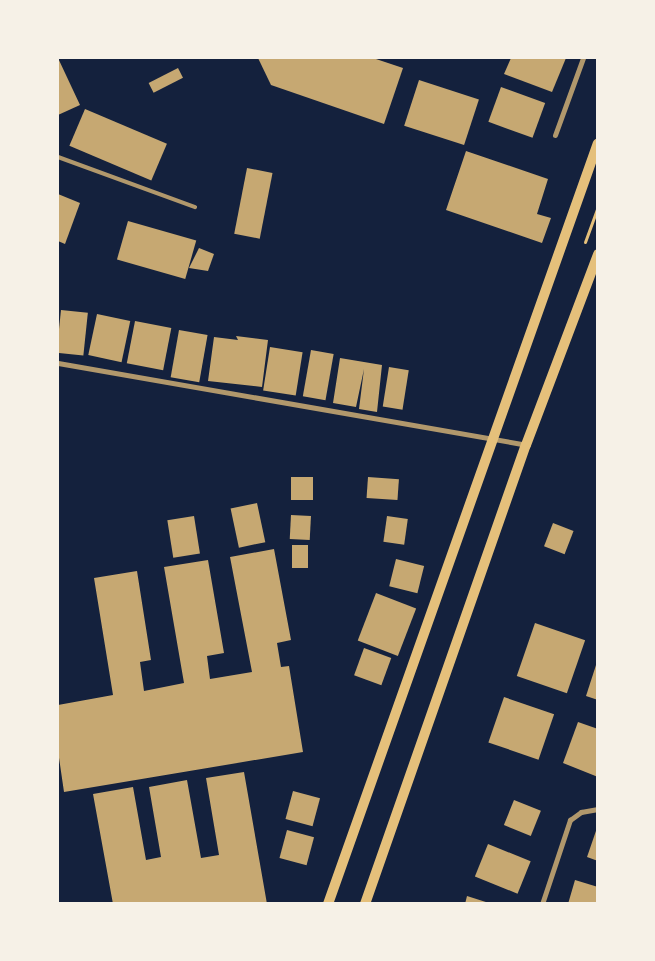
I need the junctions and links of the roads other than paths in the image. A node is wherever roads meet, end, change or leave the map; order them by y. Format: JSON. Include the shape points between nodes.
{"nodes":[{"id":1,"x":583,"y":58,"type":"edge"},
{"id":2,"x":555,"y":135,"type":"dead end"},
{"id":3,"x":598,"y":143,"type":"edge"},
{"id":4,"x":58,"y":157,"type":"edge"},
{"id":5,"x":195,"y":207,"type":"dead end"},
{"id":6,"x":598,"y":254,"type":"edge"},
{"id":7,"x":58,"y":364,"type":"edge"},
{"id":8,"x":492,"y":441,"type":"junction"},
{"id":9,"x":526,"y":446,"type":"junction"},
{"id":10,"x":598,"y":809,"type":"edge"},
{"id":11,"x":328,"y":904,"type":"edge"},
{"id":12,"x":365,"y":904,"type":"edge"},
{"id":13,"x":542,"y":904,"type":"edge"}],
"edges":[{"from":1,"to":2,"type":"street"},
{"from":3,"to":8,"type":"main road"},
{"from":4,"to":5,"type":"lane"},
{"from":6,"to":9,"type":"main road"},
{"from":7,"to":8,"type":"street"},
{"from":8,"to":9,"type":"street"},
{"from":8,"to":11,"type":"main road"},
{"from":9,"to":12,"type":"main road"},
{"from":10,"to":13,"type":"street","via":[[581,812],[570,820]]}]}
